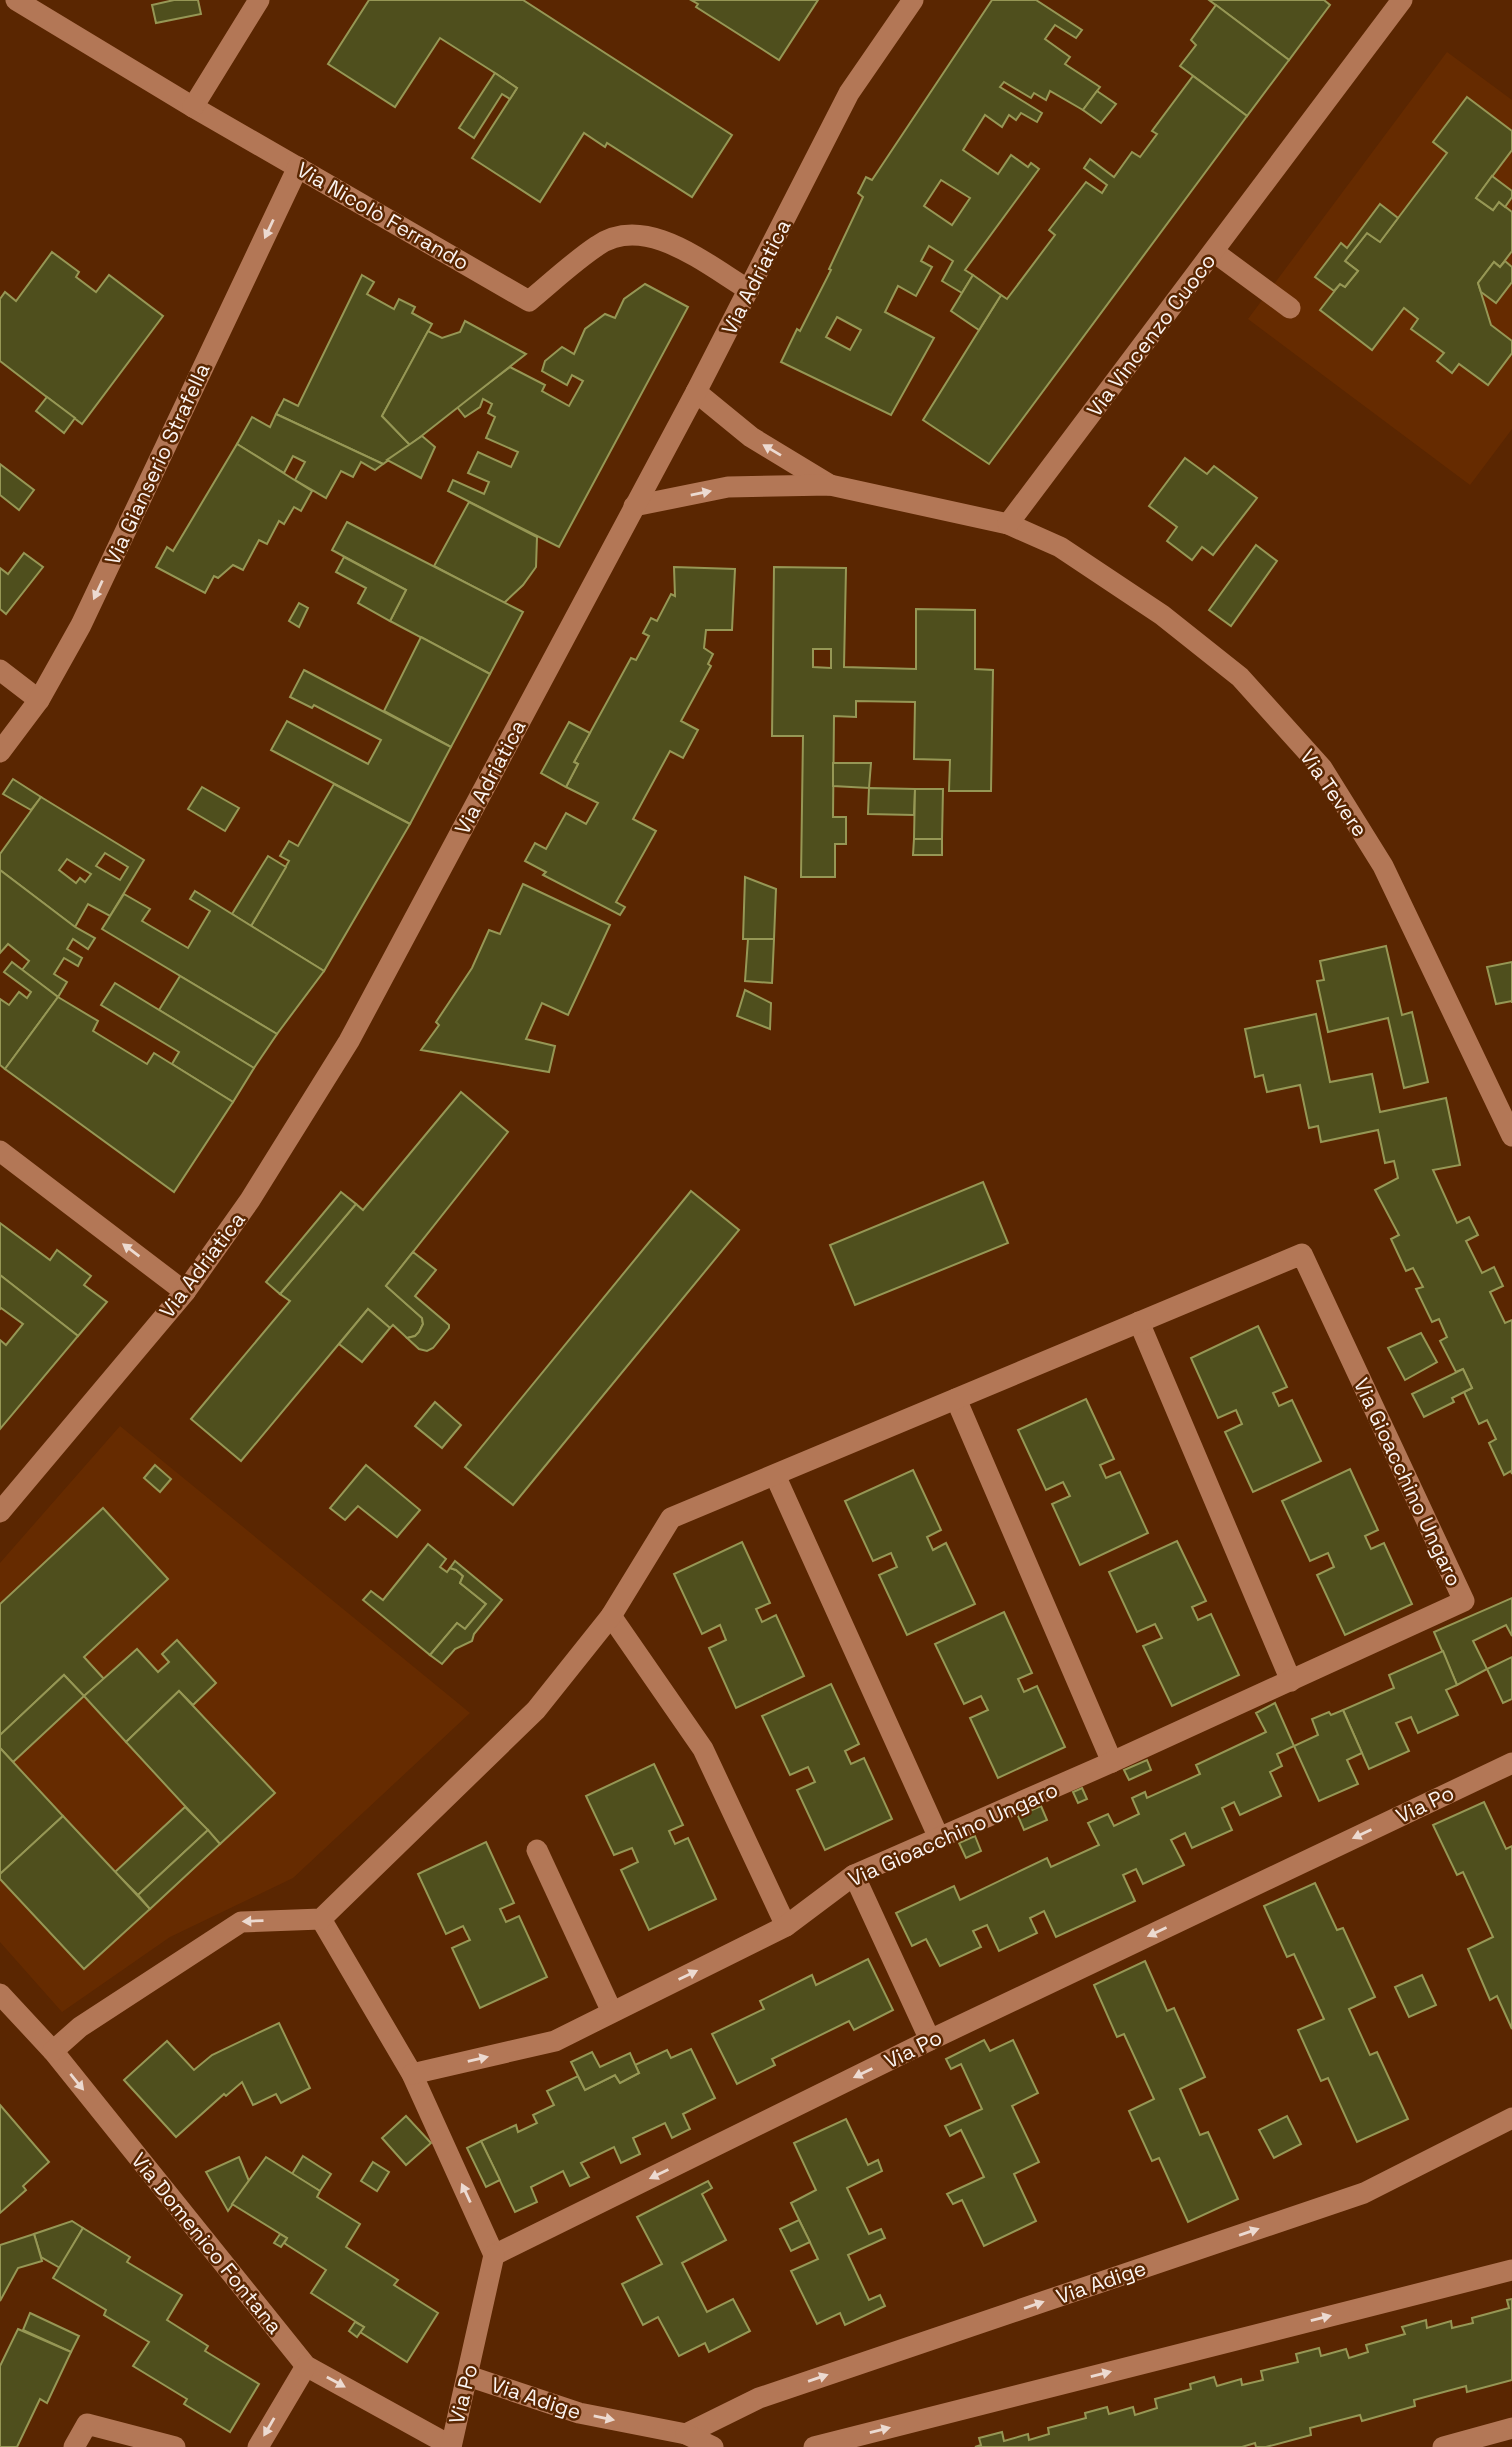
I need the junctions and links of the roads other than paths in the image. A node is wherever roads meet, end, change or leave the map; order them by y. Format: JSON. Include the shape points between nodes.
{"nodes":[{"id":1,"x":16,"y":0,"type":"edge"},
{"id":2,"x":259,"y":0,"type":"edge"},
{"id":3,"x":913,"y":0,"type":"edge"},
{"id":4,"x":1402,"y":0,"type":"edge"},
{"id":5,"x":193,"y":107,"type":"junction"},
{"id":6,"x":298,"y":167,"type":"junction"},
{"id":7,"x":1214,"y":252,"type":"junction"},
{"id":8,"x":749,"y":290,"type":"junction"},
{"id":9,"x":1290,"y":308,"type":"dead end"},
{"id":10,"x":696,"y":392,"type":"junction"},
{"id":11,"x":830,"y":485,"type":"junction"},
{"id":12,"x":634,"y":506,"type":"junction"},
{"id":13,"x":1008,"y":524,"type":"junction"},
{"id":14,"x":0,"y":670,"type":"edge"},
{"id":15,"x":39,"y":700,"type":"junction"},
{"id":16,"x":0,"y":752,"type":"edge"},
{"id":17,"x":1510,"y":1128,"type":"edge"},
{"id":18,"x":0,"y":1151,"type":"edge"},
{"id":19,"x":185,"y":1292,"type":"junction"},
{"id":20,"x":1139,"y":1322,"type":"junction"},
{"id":21,"x":956,"y":1399,"type":"junction"},
{"id":22,"x":775,"y":1475,"type":"junction"},
{"id":23,"x":0,"y":1511,"type":"edge"},
{"id":24,"x":611,"y":1616,"type":"junction"},
{"id":25,"x":1291,"y":1681,"type":"junction"},
{"id":26,"x":1112,"y":1762,"type":"junction"},
{"id":27,"x":1512,"y":1763,"type":"edge"},
{"id":28,"x":940,"y":1838,"type":"junction"},
{"id":29,"x":537,"y":1850,"type":"dead end"},
{"id":30,"x":854,"y":1875,"type":"junction"},
{"id":31,"x":321,"y":1919,"type":"junction"},
{"id":32,"x":786,"y":1926,"type":"junction"},
{"id":33,"x":0,"y":1994,"type":"edge"},
{"id":34,"x":612,"y":2012,"type":"junction"},
{"id":35,"x":930,"y":2040,"type":"junction"},
{"id":36,"x":53,"y":2051,"type":"junction"},
{"id":37,"x":411,"y":2074,"type":"junction"},
{"id":38,"x":1512,"y":2118,"type":"edge"},
{"id":39,"x":494,"y":2255,"type":"junction"},
{"id":40,"x":1512,"y":2270,"type":"edge"},
{"id":41,"x":306,"y":2366,"type":"junction"},
{"id":42,"x":468,"y":2376,"type":"junction"},
{"id":43,"x":1512,"y":2428,"type":"edge"},
{"id":44,"x":686,"y":2434,"type":"junction"},
{"id":45,"x":451,"y":2446,"type":"edge"},
{"id":46,"x":74,"y":2447,"type":"edge"},
{"id":47,"x":175,"y":2447,"type":"edge"},
{"id":48,"x":258,"y":2447,"type":"edge"},
{"id":49,"x":713,"y":2447,"type":"edge"},
{"id":50,"x":814,"y":2447,"type":"edge"},
{"id":51,"x":1443,"y":2447,"type":"edge"}],
"edges":[{"from":1,"to":5,"type":"street","name":"Via Nicolò Ferrando"},
{"from":2,"to":5,"type":"street"},
{"from":3,"to":8,"type":"street","name":"Via Adriatica","via":[[849,93]]},
{"from":4,"to":7,"type":"street","name":"Via Vincenzo Cuoco"},
{"from":5,"to":6,"type":"street","name":"Via Nicolò Ferrando"},
{"from":6,"to":8,"type":"street","name":"Via Nicolò Ferrando","via":[[529,301],[598,244],[624,233],[672,244]]},
{"from":6,"to":15,"type":"street","name":"Via Gianserio Strafella","one_way":true,"via":[[81,625]]},
{"from":7,"to":9,"type":"street"},
{"from":7,"to":13,"type":"street","name":"Via Vincenzo Cuoco"},
{"from":8,"to":10,"type":"street","name":"Via Adriatica"},
{"from":11,"to":10,"type":"street","one_way":true,"via":[[751,438]]},
{"from":10,"to":12,"type":"street","name":"Via Adriatica"},
{"from":12,"to":11,"type":"street","one_way":true,"via":[[728,487]]},
{"from":11,"to":13,"type":"street"},
{"from":12,"to":19,"type":"street","name":"Via Adriatica","via":[[349,1041],[250,1200]]},
{"from":13,"to":17,"type":"street","name":"Via Tevere","via":[[1060,547],[1172,623],[1240,677],[1322,768],[1383,866]]},
{"from":14,"to":15,"type":"street"},
{"from":15,"to":16,"type":"street","name":"Via Gianserio Strafella"},
{"from":19,"to":18,"type":"street","one_way":true},
{"from":19,"to":23,"type":"street","name":"Via Adriatica"},
{"from":20,"to":21,"type":"street","name":"Via Gioacchino Ungaro"},
{"from":20,"to":25,"type":"street"},
{"from":20,"to":25,"type":"street","name":"Via Gioacchino Ungaro","via":[[1302,1254],[1464,1601]]},
{"from":21,"to":22,"type":"street","name":"Via Gioacchino Ungaro"},
{"from":21,"to":26,"type":"street"},
{"from":22,"to":24,"type":"street","name":"Via Gioacchino Ungaro","via":[[671,1518]]},
{"from":22,"to":28,"type":"street"},
{"from":24,"to":31,"type":"street","name":"Via Gioacchino Ungaro","via":[[536,1710]]},
{"from":24,"to":32,"type":"street","via":[[703,1749]]},
{"from":25,"to":26,"type":"street","name":"Via Gioacchino Ungaro"},
{"from":26,"to":28,"type":"street","name":"Via Gioacchino Ungaro"},
{"from":27,"to":35,"type":"street","name":"Via Po","one_way":true},
{"from":28,"to":30,"type":"street","name":"Via Gioacchino Ungaro"},
{"from":29,"to":34,"type":"street"},
{"from":30,"to":32,"type":"street","name":"Via Gioacchino Ungaro"},
{"from":30,"to":35,"type":"street"},
{"from":31,"to":36,"type":"street","one_way":true,"via":[[241,1922],[80,2027]]},
{"from":31,"to":37,"type":"street"},
{"from":34,"to":32,"type":"street","name":"Via Gioacchino Ungaro","one_way":true},
{"from":33,"to":36,"type":"street","name":"Via Domenico Fontana"},
{"from":37,"to":34,"type":"street","name":"Via Gioacchino Ungaro","one_way":true,"via":[[555,2041]]},
{"from":35,"to":39,"type":"street","name":"Via Po","one_way":true},
{"from":36,"to":41,"type":"street","name":"Via Domenico Fontana","one_way":true},
{"from":39,"to":37,"type":"street","one_way":true},
{"from":44,"to":38,"type":"street","name":"Via Adige","one_way":true,"via":[[760,2398],[1364,2193]]},
{"from":39,"to":42,"type":"street","name":"Via Po"},
{"from":50,"to":40,"type":"street","one_way":true},
{"from":41,"to":45,"type":"street","name":"Via Domenico Fontana","one_way":true},
{"from":41,"to":48,"type":"street","one_way":true},
{"from":42,"to":44,"type":"street","name":"Via Adige","one_way":true,"via":[[579,2413]]},
{"from":42,"to":45,"type":"street","name":"Via Po"},
{"from":43,"to":51,"type":"street"},
{"from":44,"to":49,"type":"street","name":"Via Adige"},
{"from":46,"to":47,"type":"street","via":[[87,2424]]}]}
